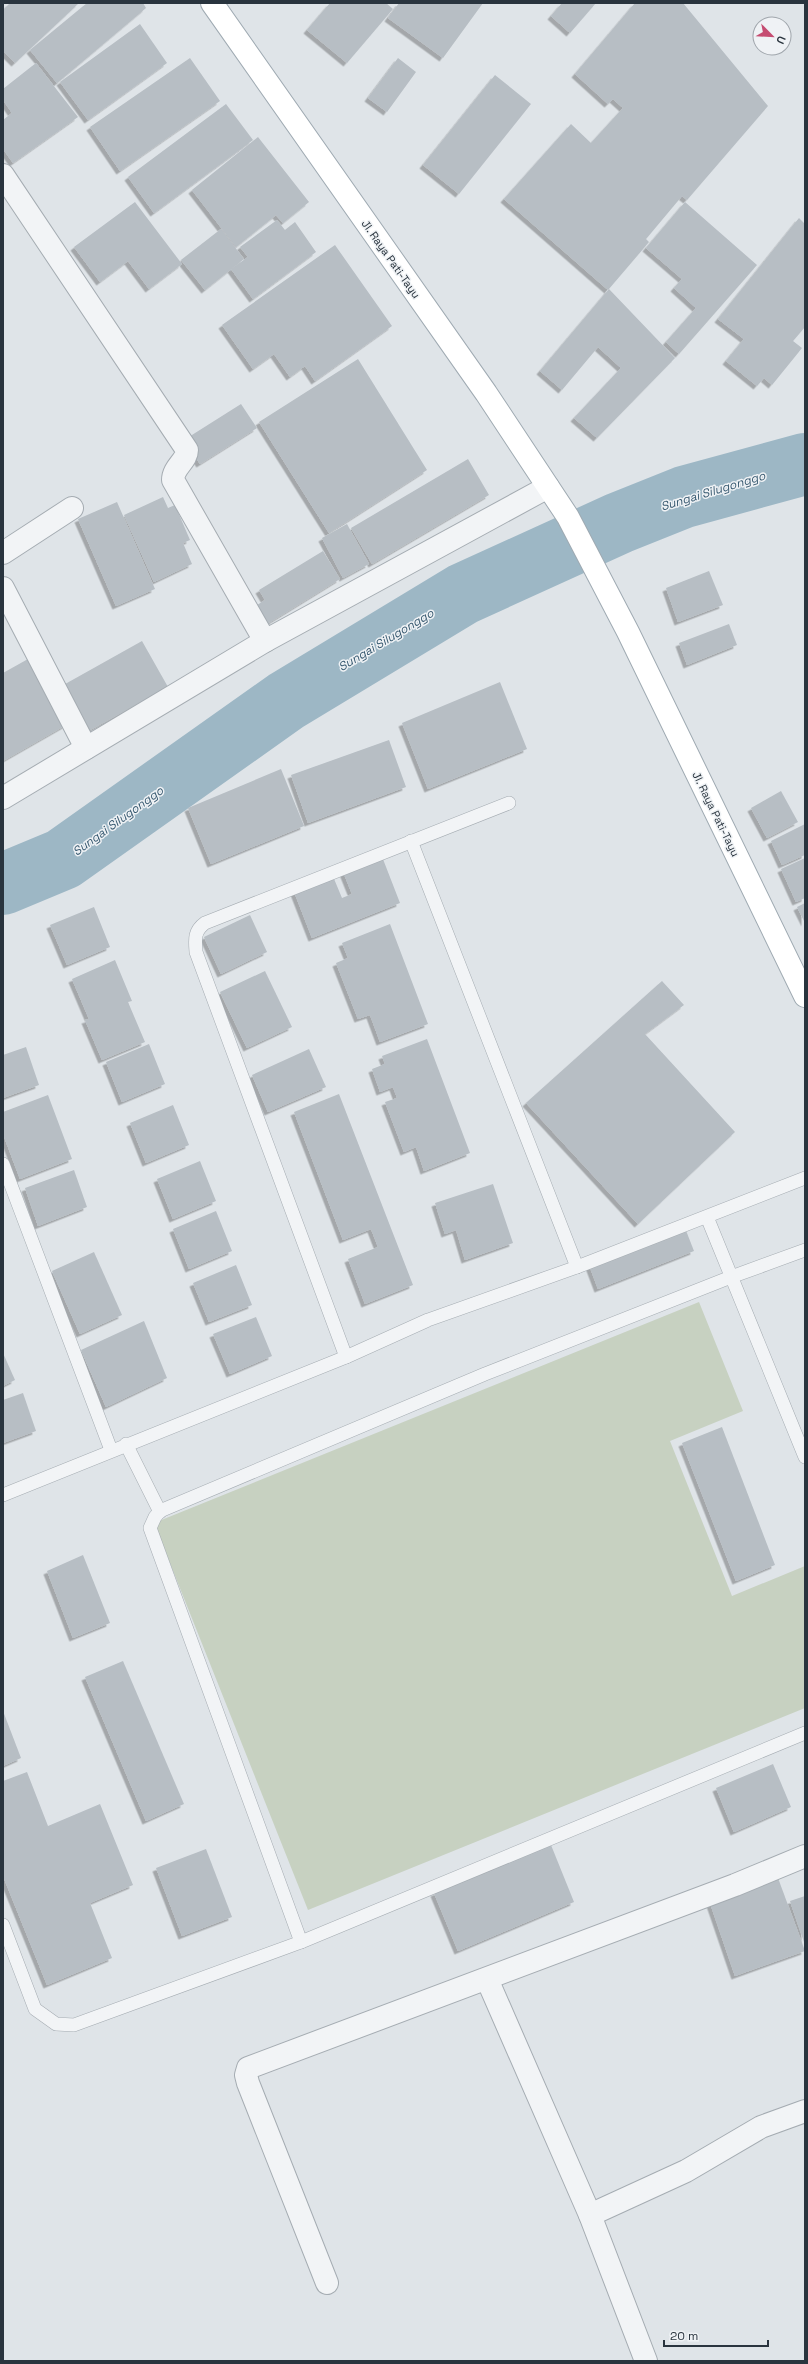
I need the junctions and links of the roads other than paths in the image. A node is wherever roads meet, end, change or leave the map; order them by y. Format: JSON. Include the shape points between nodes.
{"nodes":[{"id":1,"x":212,"y":3,"type":"edge"},
{"id":2,"x":3,"y":175,"type":"edge"},
{"id":3,"x":548,"y":487,"type":"junction"},
{"id":4,"x":72,"y":508,"type":"dead end"},
{"id":5,"x":3,"y":553,"type":"edge"},
{"id":6,"x":3,"y":588,"type":"edge"},
{"id":7,"x":265,"y":641,"type":"junction"},
{"id":8,"x":86,"y":748,"type":"junction"},
{"id":9,"x":3,"y":798,"type":"edge"},
{"id":10,"x":509,"y":802,"type":"dead end"},
{"id":11,"x":411,"y":841,"type":"junction"},
{"id":12,"x":805,"y":996,"type":"edge"},
{"id":13,"x":3,"y":1164,"type":"edge"},
{"id":14,"x":805,"y":1178,"type":"edge"},
{"id":15,"x":707,"y":1217,"type":"junction"},
{"id":16,"x":805,"y":1250,"type":"edge"},
{"id":17,"x":577,"y":1267,"type":"junction"},
{"id":18,"x":731,"y":1277,"type":"junction"},
{"id":19,"x":346,"y":1357,"type":"junction"},
{"id":20,"x":126,"y":1444,"type":"junction"},
{"id":21,"x":111,"y":1450,"type":"junction"},
{"id":22,"x":805,"y":1457,"type":"edge"},
{"id":23,"x":3,"y":1495,"type":"edge"},
{"id":24,"x":160,"y":1512,"type":"junction"},
{"id":25,"x":805,"y":1733,"type":"edge"},
{"id":26,"x":805,"y":1856,"type":"edge"},
{"id":27,"x":3,"y":1925,"type":"edge"},
{"id":28,"x":301,"y":1942,"type":"junction"},
{"id":29,"x":487,"y":1979,"type":"junction"},
{"id":30,"x":805,"y":2111,"type":"edge"},
{"id":31,"x":590,"y":2215,"type":"junction"},
{"id":32,"x":327,"y":2283,"type":"dead end"},
{"id":33,"x":646,"y":2361,"type":"edge"}],
"edges":[{"from":1,"to":3,"type":"main road","name":"Jl. Raya Pati-Tayu","via":[[486,393]]},
{"from":2,"to":7,"type":"street","via":[[187,450],[186,456],[174,471],[173,480]]},
{"from":3,"to":7,"type":"street"},
{"from":3,"to":12,"type":"main road","name":"Jl. Raya Pati-Tayu","via":[[568,517],[628,632]]},
{"from":4,"to":5,"type":"street"},
{"from":6,"to":8,"type":"street"},
{"from":7,"to":8,"type":"street"},
{"from":8,"to":9,"type":"street"},
{"from":10,"to":11,"type":"lane"},
{"from":11,"to":17,"type":"lane"},
{"from":11,"to":19,"type":"lane","via":[[205,922],[195,936],[196,952]]},
{"from":13,"to":21,"type":"lane"},
{"from":14,"to":15,"type":"lane"},
{"from":15,"to":17,"type":"lane"},
{"from":15,"to":18,"type":"lane"},
{"from":16,"to":18,"type":"lane"},
{"from":17,"to":19,"type":"lane","via":[[428,1320]]},
{"from":18,"to":22,"type":"lane"},
{"from":18,"to":24,"type":"lane","via":[[485,1374]]},
{"from":19,"to":20,"type":"lane"},
{"from":20,"to":21,"type":"lane"},
{"from":20,"to":24,"type":"lane"},
{"from":21,"to":23,"type":"lane"},
{"from":24,"to":28,"type":"lane","via":[[154,1517],[150,1528]]},
{"from":25,"to":28,"type":"lane"},
{"from":26,"to":29,"type":"street"},
{"from":27,"to":28,"type":"lane","via":[[35,2009],[56,2024],[74,2025]]},
{"from":29,"to":31,"type":"street"},
{"from":29,"to":32,"type":"street","via":[[248,2068],[248,2083]]},
{"from":30,"to":31,"type":"street","via":[[761,2127],[686,2171]]},
{"from":31,"to":33,"type":"street"}]}
